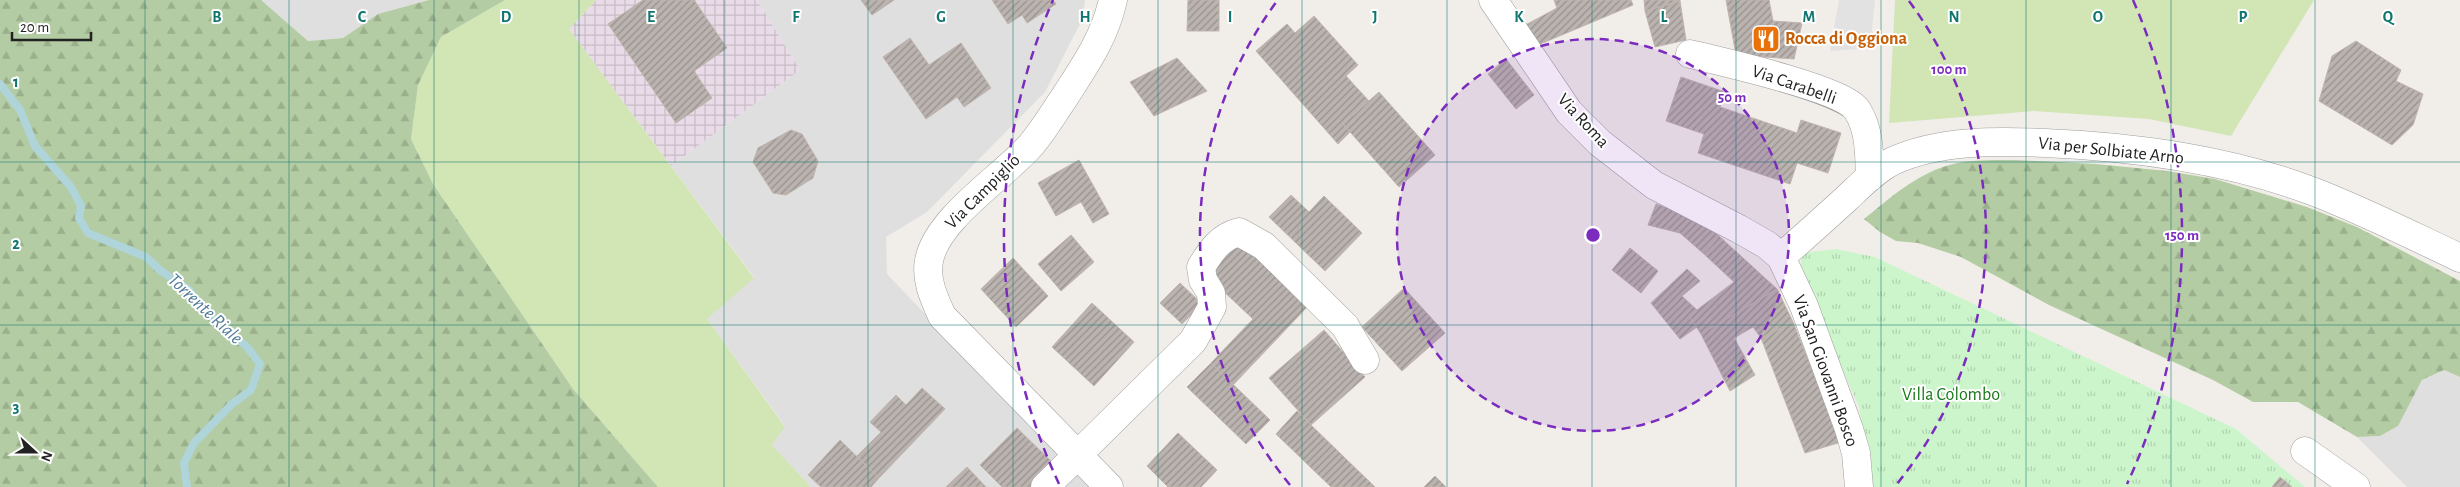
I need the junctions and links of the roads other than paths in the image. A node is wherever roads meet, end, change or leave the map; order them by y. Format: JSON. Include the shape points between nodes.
{"nodes":[{"id":1,"x":1113,"y":0,"type":"edge"},
{"id":2,"x":1493,"y":0,"type":"edge"},
{"id":3,"x":1690,"y":54,"type":"dead end"},
{"id":4,"x":1870,"y":177,"type":"junction"},
{"id":5,"x":1781,"y":257,"type":"junction"},
{"id":6,"x":2460,"y":258,"type":"edge"},
{"id":7,"x":1365,"y":360,"type":"dead end"},
{"id":8,"x":2305,"y":450,"type":"dead end"},
{"id":9,"x":1076,"y":455,"type":"junction"},
{"id":10,"x":1045,"y":487,"type":"edge"},
{"id":11,"x":1109,"y":487,"type":"edge"},
{"id":12,"x":1859,"y":487,"type":"edge"},
{"id":13,"x":2356,"y":487,"type":"edge"}],
"edges":[{"from":1,"to":9,"type":"street","name":"Via Campiglio","via":[[1108,24],[1096,48],[1046,125],[1031,145],[938,237],[928,262],[931,290],[942,316]]},
{"from":2,"to":5,"type":"street","name":"Via Roma","via":[[1569,112],[1600,143],[1654,185],[1767,244]]},
{"from":3,"to":4,"type":"street","name":"Via Carabelli","via":[[1824,91],[1856,108],[1869,139]]},
{"from":4,"to":5,"type":"street","name":"Via per Solbiate Arno"},
{"from":4,"to":6,"type":"street","name":"Via per Solbiate Arno","via":[[1891,162],[1915,152],[1979,143],[2097,146],[2167,154],[2263,175],[2311,191]]},
{"from":5,"to":12,"type":"street","name":"Via San Giovanni Bosco","via":[[1804,306],[1849,429],[1856,453]]},
{"from":7,"to":9,"type":"street","via":[[1345,326],[1264,246],[1239,232],[1231,234],[1214,247],[1201,267],[1212,307],[1193,341]]},
{"from":8,"to":13,"type":"street"},
{"from":9,"to":10,"type":"street"},
{"from":9,"to":11,"type":"street","name":"Via Campiglio"}]}
